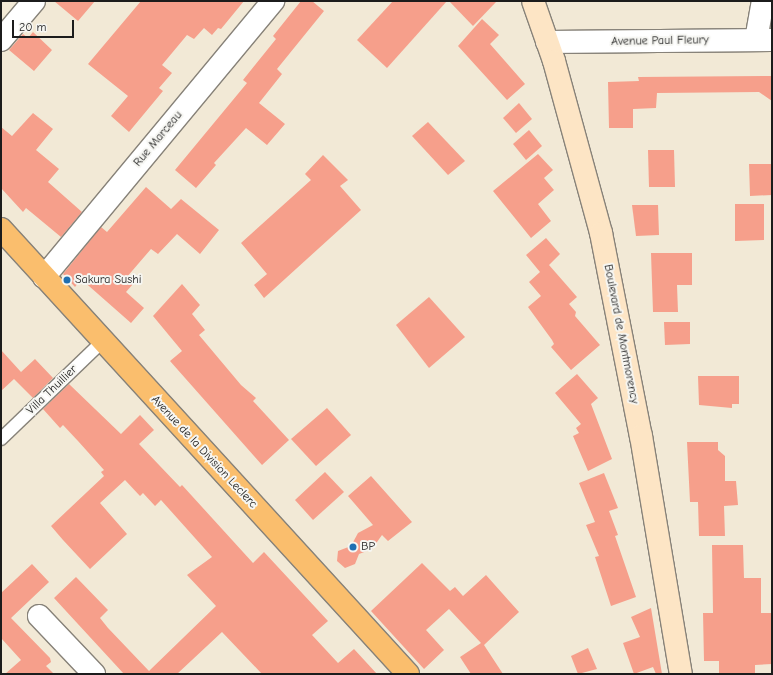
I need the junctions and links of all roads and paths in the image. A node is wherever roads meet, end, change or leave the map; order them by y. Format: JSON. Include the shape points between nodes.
{"nodes":[{"id":1,"x":34,"y":1,"type":"edge"},
{"id":2,"x":273,"y":1,"type":"edge"},
{"id":3,"x":533,"y":1,"type":"edge"},
{"id":4,"x":763,"y":1,"type":"edge"},
{"id":5,"x":1,"y":40,"type":"edge"},
{"id":6,"x":764,"y":40,"type":"edge"},
{"id":7,"x":547,"y":42,"type":"junction"},
{"id":8,"x":1,"y":229,"type":"edge"},
{"id":9,"x":44,"y":277,"type":"junction"},
{"id":10,"x":103,"y":341,"type":"junction"},
{"id":11,"x":1,"y":439,"type":"edge"},
{"id":12,"x":39,"y":616,"type":"dead end"},
{"id":13,"x":94,"y":674,"type":"edge"},
{"id":14,"x":408,"y":674,"type":"edge"},
{"id":15,"x":681,"y":674,"type":"edge"}],
"edges":[{"from":1,"to":5,"type":"street"},
{"from":2,"to":9,"type":"street","name":"Rue Marceau"},
{"from":3,"to":7,"type":"street","name":"Boulevard de Montmorency"},
{"from":4,"to":6,"type":"street"},
{"from":6,"to":7,"type":"street","name":"Avenue Paul Fleury"},
{"from":7,"to":15,"type":"street","name":"Boulevard de Montmorency","via":[[581,158],[615,299]]},
{"from":8,"to":9,"type":"main road","name":"Avenue de la Division Leclerc"},
{"from":9,"to":10,"type":"main road","name":"Avenue de la Division Leclerc"},
{"from":10,"to":11,"type":"lane","name":"Villa Thuillier"},
{"from":10,"to":14,"type":"main road","name":"Avenue de la Division Leclerc"},
{"from":12,"to":13,"type":"street"}]}
